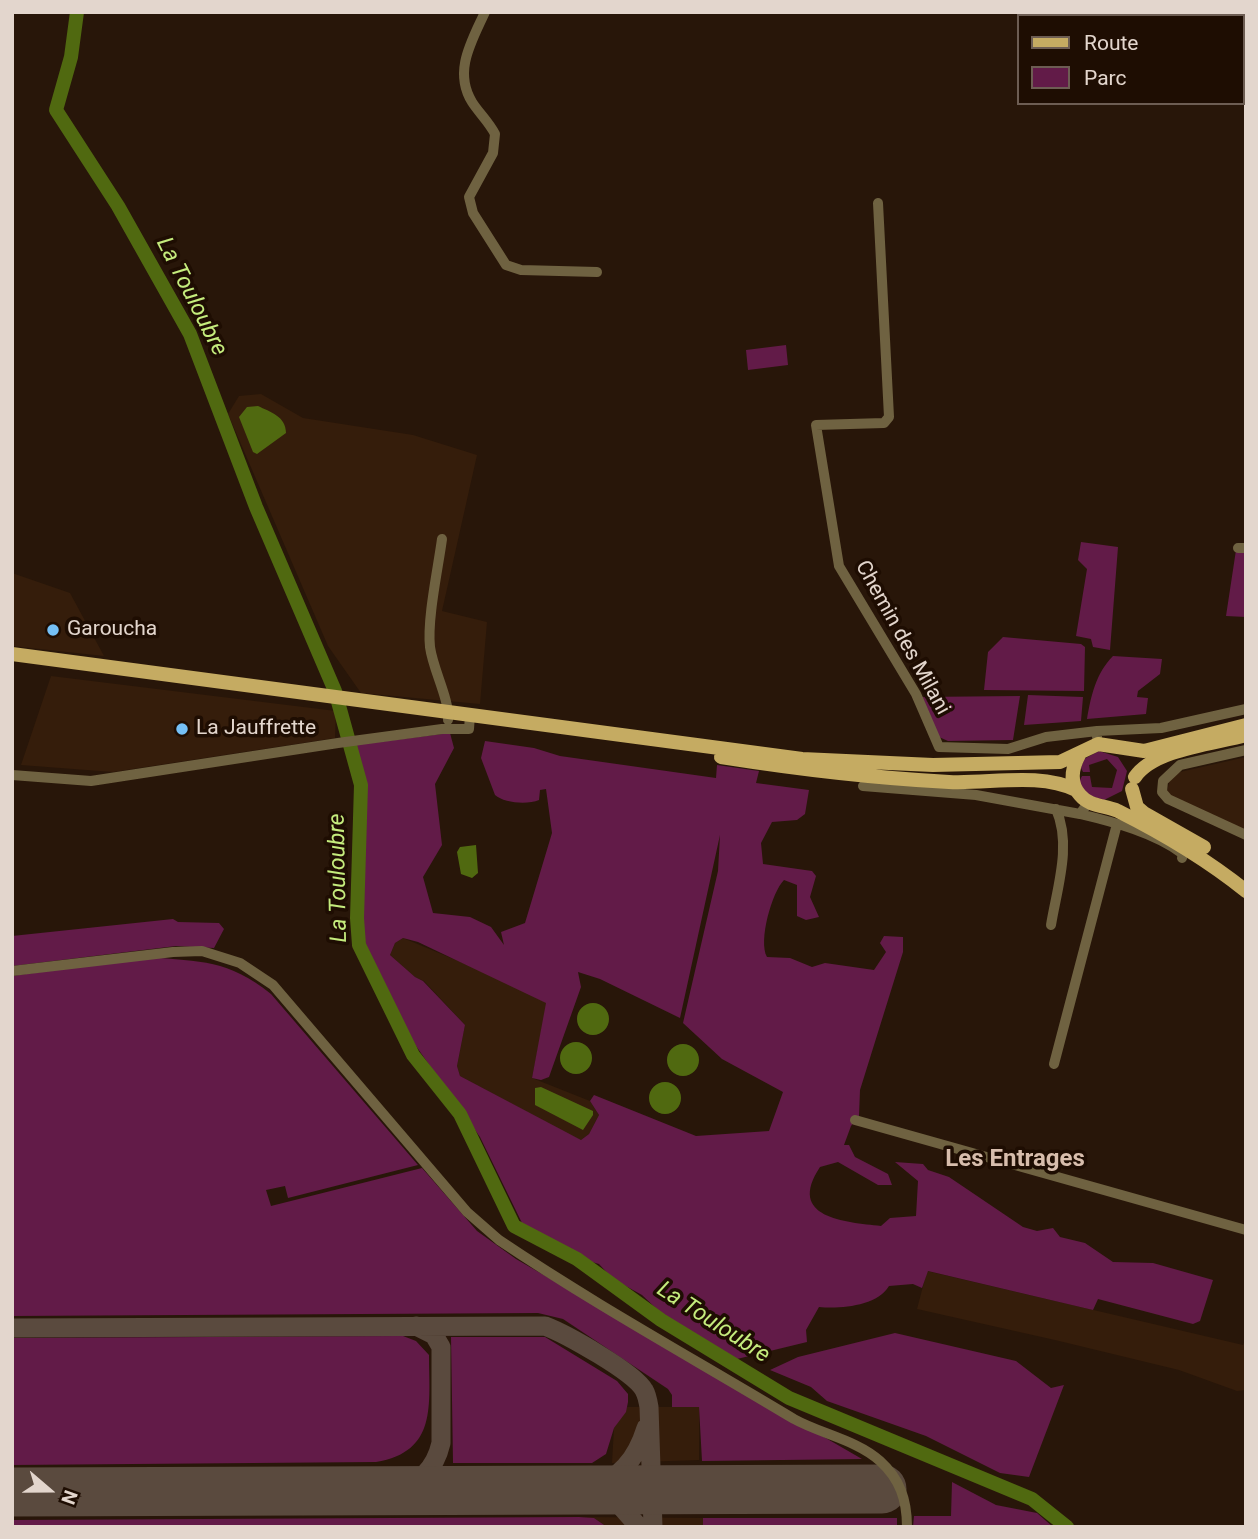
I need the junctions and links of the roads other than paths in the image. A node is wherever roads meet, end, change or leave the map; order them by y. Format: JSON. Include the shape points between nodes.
{"nodes":[{"id":1,"x":485,"y":12,"type":"edge"},
{"id":2,"x":877,"y":203,"type":"dead end"},
{"id":3,"x":597,"y":272,"type":"dead end"},
{"id":4,"x":442,"y":539,"type":"dead end"},
{"id":5,"x":12,"y":654,"type":"edge"},
{"id":6,"x":12,"y":662,"type":"edge"},
{"id":7,"x":325,"y":700,"type":"junction"},
{"id":8,"x":1246,"y":709,"type":"edge"},
{"id":9,"x":448,"y":716,"type":"junction"},
{"id":10,"x":470,"y":719,"type":"junction"},
{"id":11,"x":1246,"y":725,"type":"edge"},
{"id":12,"x":1246,"y":736,"type":"edge"},
{"id":13,"x":1097,"y":738,"type":"junction"},
{"id":14,"x":1123,"y":750,"type":"junction"},
{"id":15,"x":1246,"y":750,"type":"edge"},
{"id":16,"x":1079,"y":755,"type":"junction"},
{"id":17,"x":12,"y":775,"type":"edge"},
{"id":18,"x":1134,"y":783,"type":"junction"},
{"id":19,"x":863,"y":786,"type":"dead end"},
{"id":20,"x":1076,"y":790,"type":"junction"},
{"id":21,"x":1105,"y":807,"type":"junction"},
{"id":22,"x":1084,"y":808,"type":"junction"},
{"id":23,"x":1056,"y":809,"type":"junction"},
{"id":24,"x":1117,"y":824,"type":"junction"},
{"id":25,"x":1246,"y":835,"type":"edge"},
{"id":26,"x":1182,"y":858,"type":"dead end"},
{"id":27,"x":1246,"y":881,"type":"edge"},
{"id":28,"x":1246,"y":891,"type":"edge"},
{"id":29,"x":1051,"y":925,"type":"dead end"},
{"id":30,"x":12,"y":971,"type":"edge"},
{"id":31,"x":1054,"y":1064,"type":"dead end"},
{"id":32,"x":855,"y":1120,"type":"dead end"},
{"id":33,"x":1246,"y":1230,"type":"edge"},
{"id":34,"x":907,"y":1527,"type":"edge"}],
"edges":[{"from":1,"to":3,"type":"street","via":[[465,57],[464,72],[471,100],[495,134],[493,153],[469,197],[473,213],[502,260],[513,269]]},
{"from":2,"to":13,"type":"street","name":"Chemin des Milani","via":[[889,417],[884,423],[816,425],[839,566],[916,694],[939,747],[1008,749],[1046,737]]},
{"from":4,"to":9,"type":"street","via":[[429,644]]},
{"from":5,"to":7,"type":"main road"},
{"from":6,"to":7,"type":"main road"},
{"from":7,"to":9,"type":"main road"},
{"from":8,"to":13,"type":"street"},
{"from":9,"to":10,"type":"main road"},
{"from":10,"to":16,"type":"main road","via":[[802,759],[944,765],[1060,762]]},
{"from":10,"to":17,"type":"street","via":[[470,729],[338,743],[91,781]]},
{"from":10,"to":20,"type":"main road","via":[[860,776],[1058,782]]},
{"from":11,"to":14,"type":"main road","via":[[1144,751]]},
{"from":12,"to":18,"type":"main road","via":[[1148,762]]},
{"from":13,"to":14,"type":"main road"},
{"from":13,"to":16,"type":"main road"},
{"from":14,"to":18,"type":"main road","via":[[1133,762]]},
{"from":15,"to":25,"type":"street","via":[[1180,765],[1163,780],[1162,792]]},
{"from":16,"to":20,"type":"main road","via":[[1073,772]]},
{"from":18,"to":21,"type":"main road","via":[[1116,804]]},
{"from":18,"to":27,"type":"main road","via":[[1137,807],[1204,848]]},
{"from":19,"to":23,"type":"street","via":[[976,795]]},
{"from":20,"to":22,"type":"main road"},
{"from":21,"to":22,"type":"main road"},
{"from":21,"to":28,"type":"main road","via":[[1191,850]]},
{"from":22,"to":23,"type":"street"},
{"from":22,"to":24,"type":"street"},
{"from":23,"to":29,"type":"street","via":[[1064,849]]},
{"from":24,"to":26,"type":"street","via":[[1177,849],[1184,854]]},
{"from":24,"to":31,"type":"street"},
{"from":30,"to":34,"type":"street","via":[[202,951],[257,972],[467,1212],[499,1240],[799,1421],[877,1458],[902,1491]]},
{"from":32,"to":33,"type":"street"}]}
